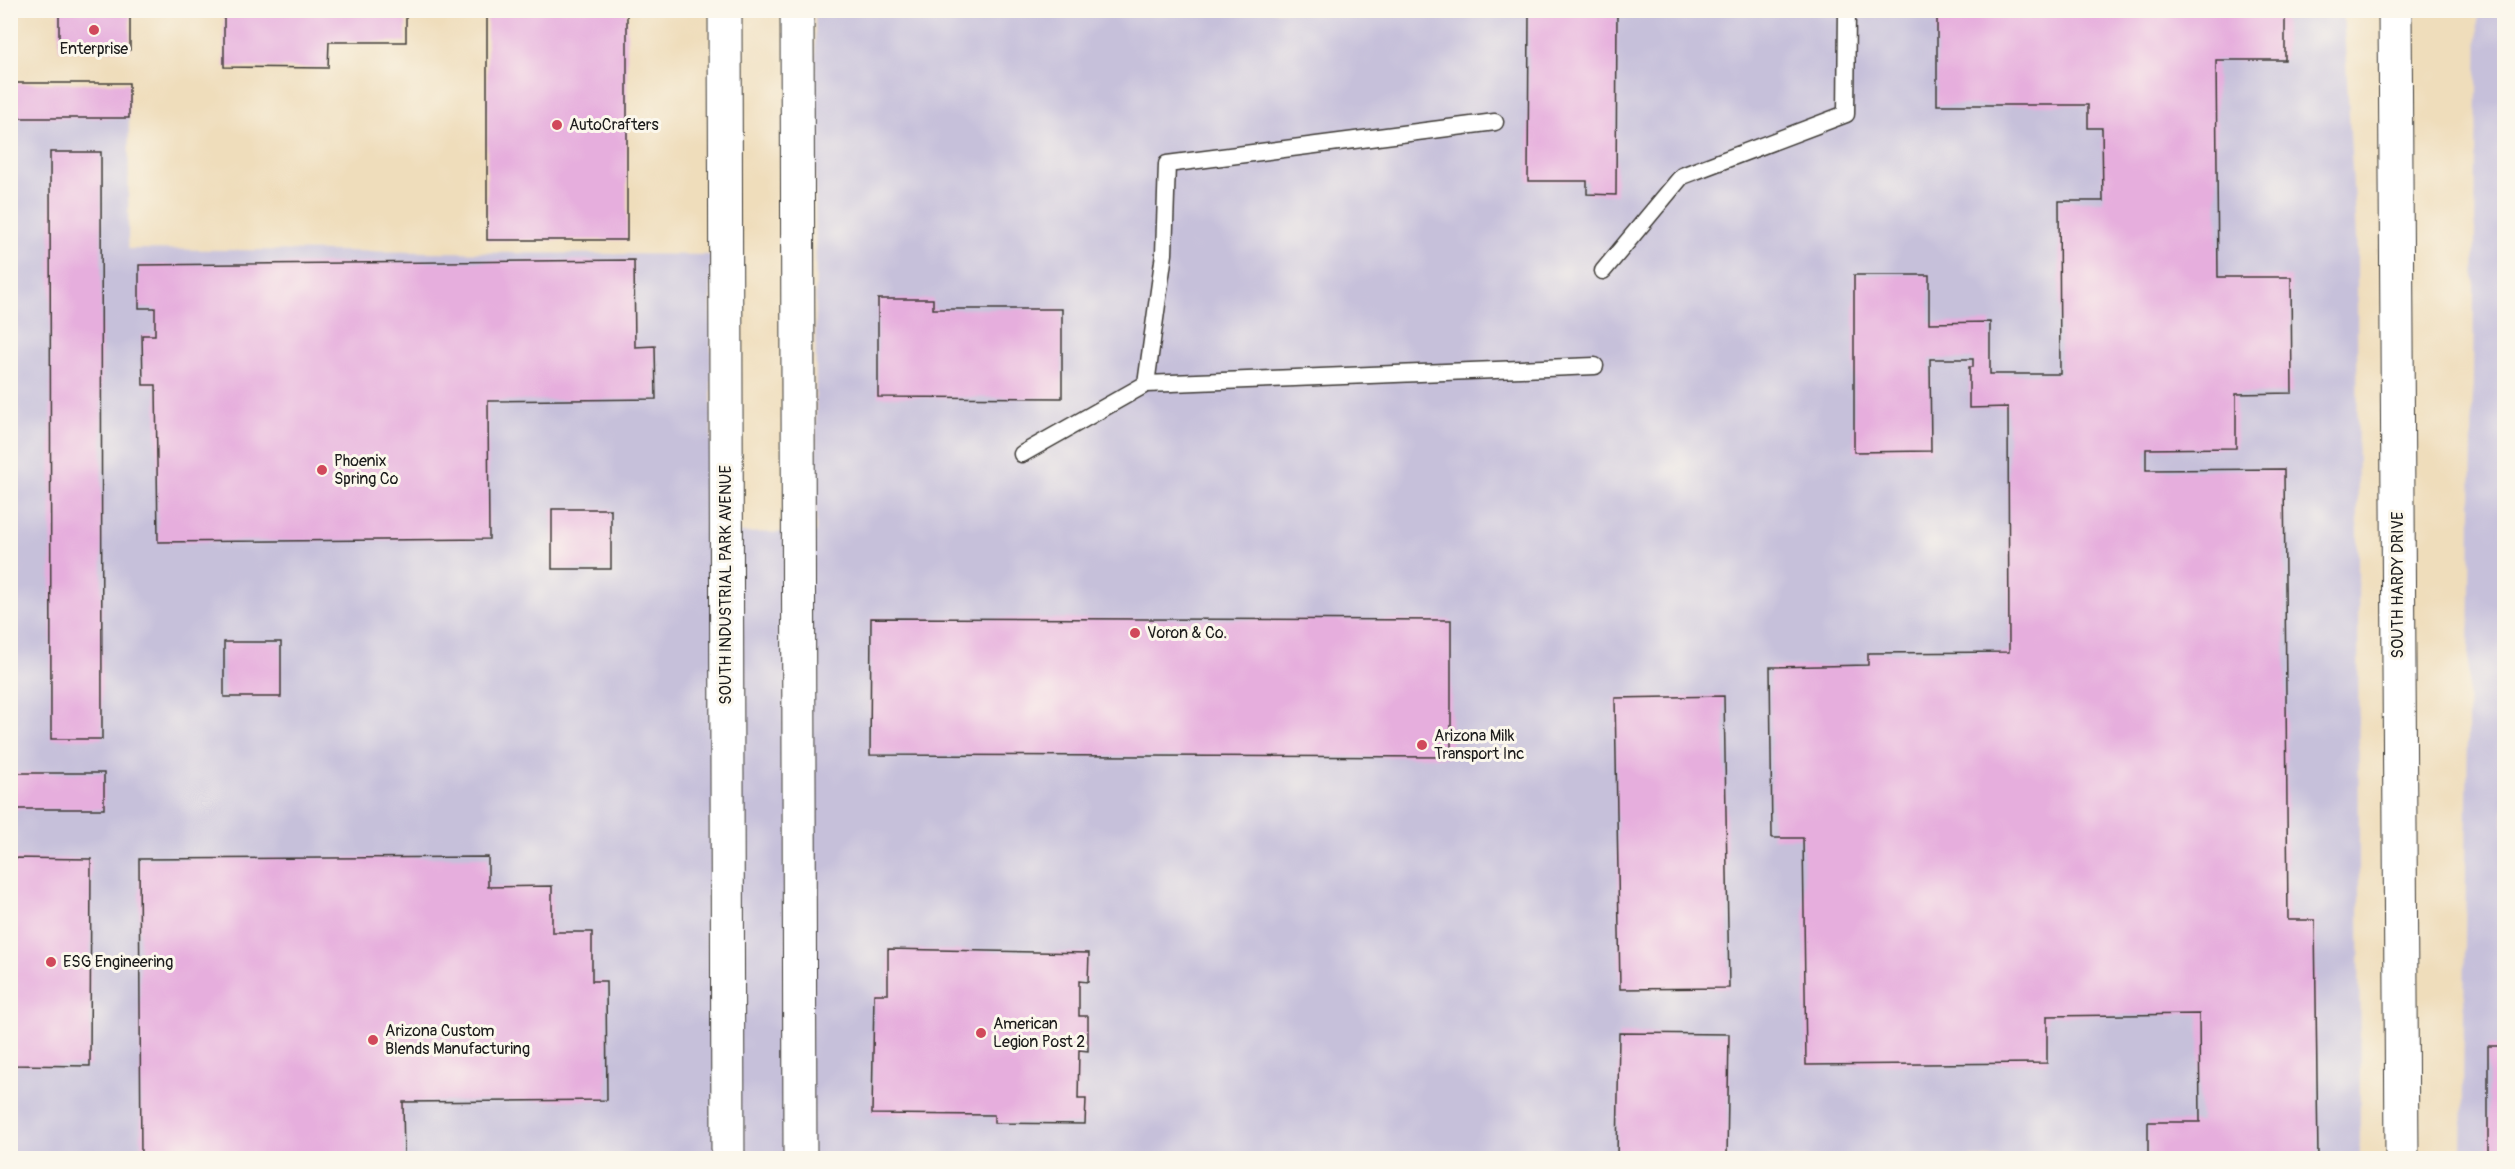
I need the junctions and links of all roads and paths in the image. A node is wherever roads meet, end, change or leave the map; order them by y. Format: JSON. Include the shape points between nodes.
{"nodes":[{"id":1,"x":725,"y":10,"type":"edge"},
{"id":2,"x":797,"y":10,"type":"edge"},
{"id":3,"x":1847,"y":10,"type":"edge"},
{"id":4,"x":2395,"y":10,"type":"edge"},
{"id":5,"x":1495,"y":122,"type":"dead end"},
{"id":6,"x":1603,"y":271,"type":"dead end"},
{"id":7,"x":1595,"y":366,"type":"dead end"},
{"id":8,"x":1146,"y":384,"type":"junction"},
{"id":9,"x":1022,"y":454,"type":"dead end"},
{"id":10,"x":728,"y":1158,"type":"edge"},
{"id":11,"x":800,"y":1158,"type":"edge"},
{"id":12,"x":2402,"y":1158,"type":"edge"}],
"edges":[{"from":1,"to":10,"type":"street","name":"SOUTH INDUSTRIAL PARK AVENUE"},
{"from":2,"to":11,"type":"street"},
{"from":3,"to":6,"type":"lane","via":[[1846,114],[1682,176]]},
{"from":4,"to":12,"type":"street","name":"SOUTH HARDY DRIVE"},
{"from":5,"to":8,"type":"lane","via":[[1167,164],[1164,254]]},
{"from":7,"to":8,"type":"lane"},
{"from":8,"to":9,"type":"lane"}]}
